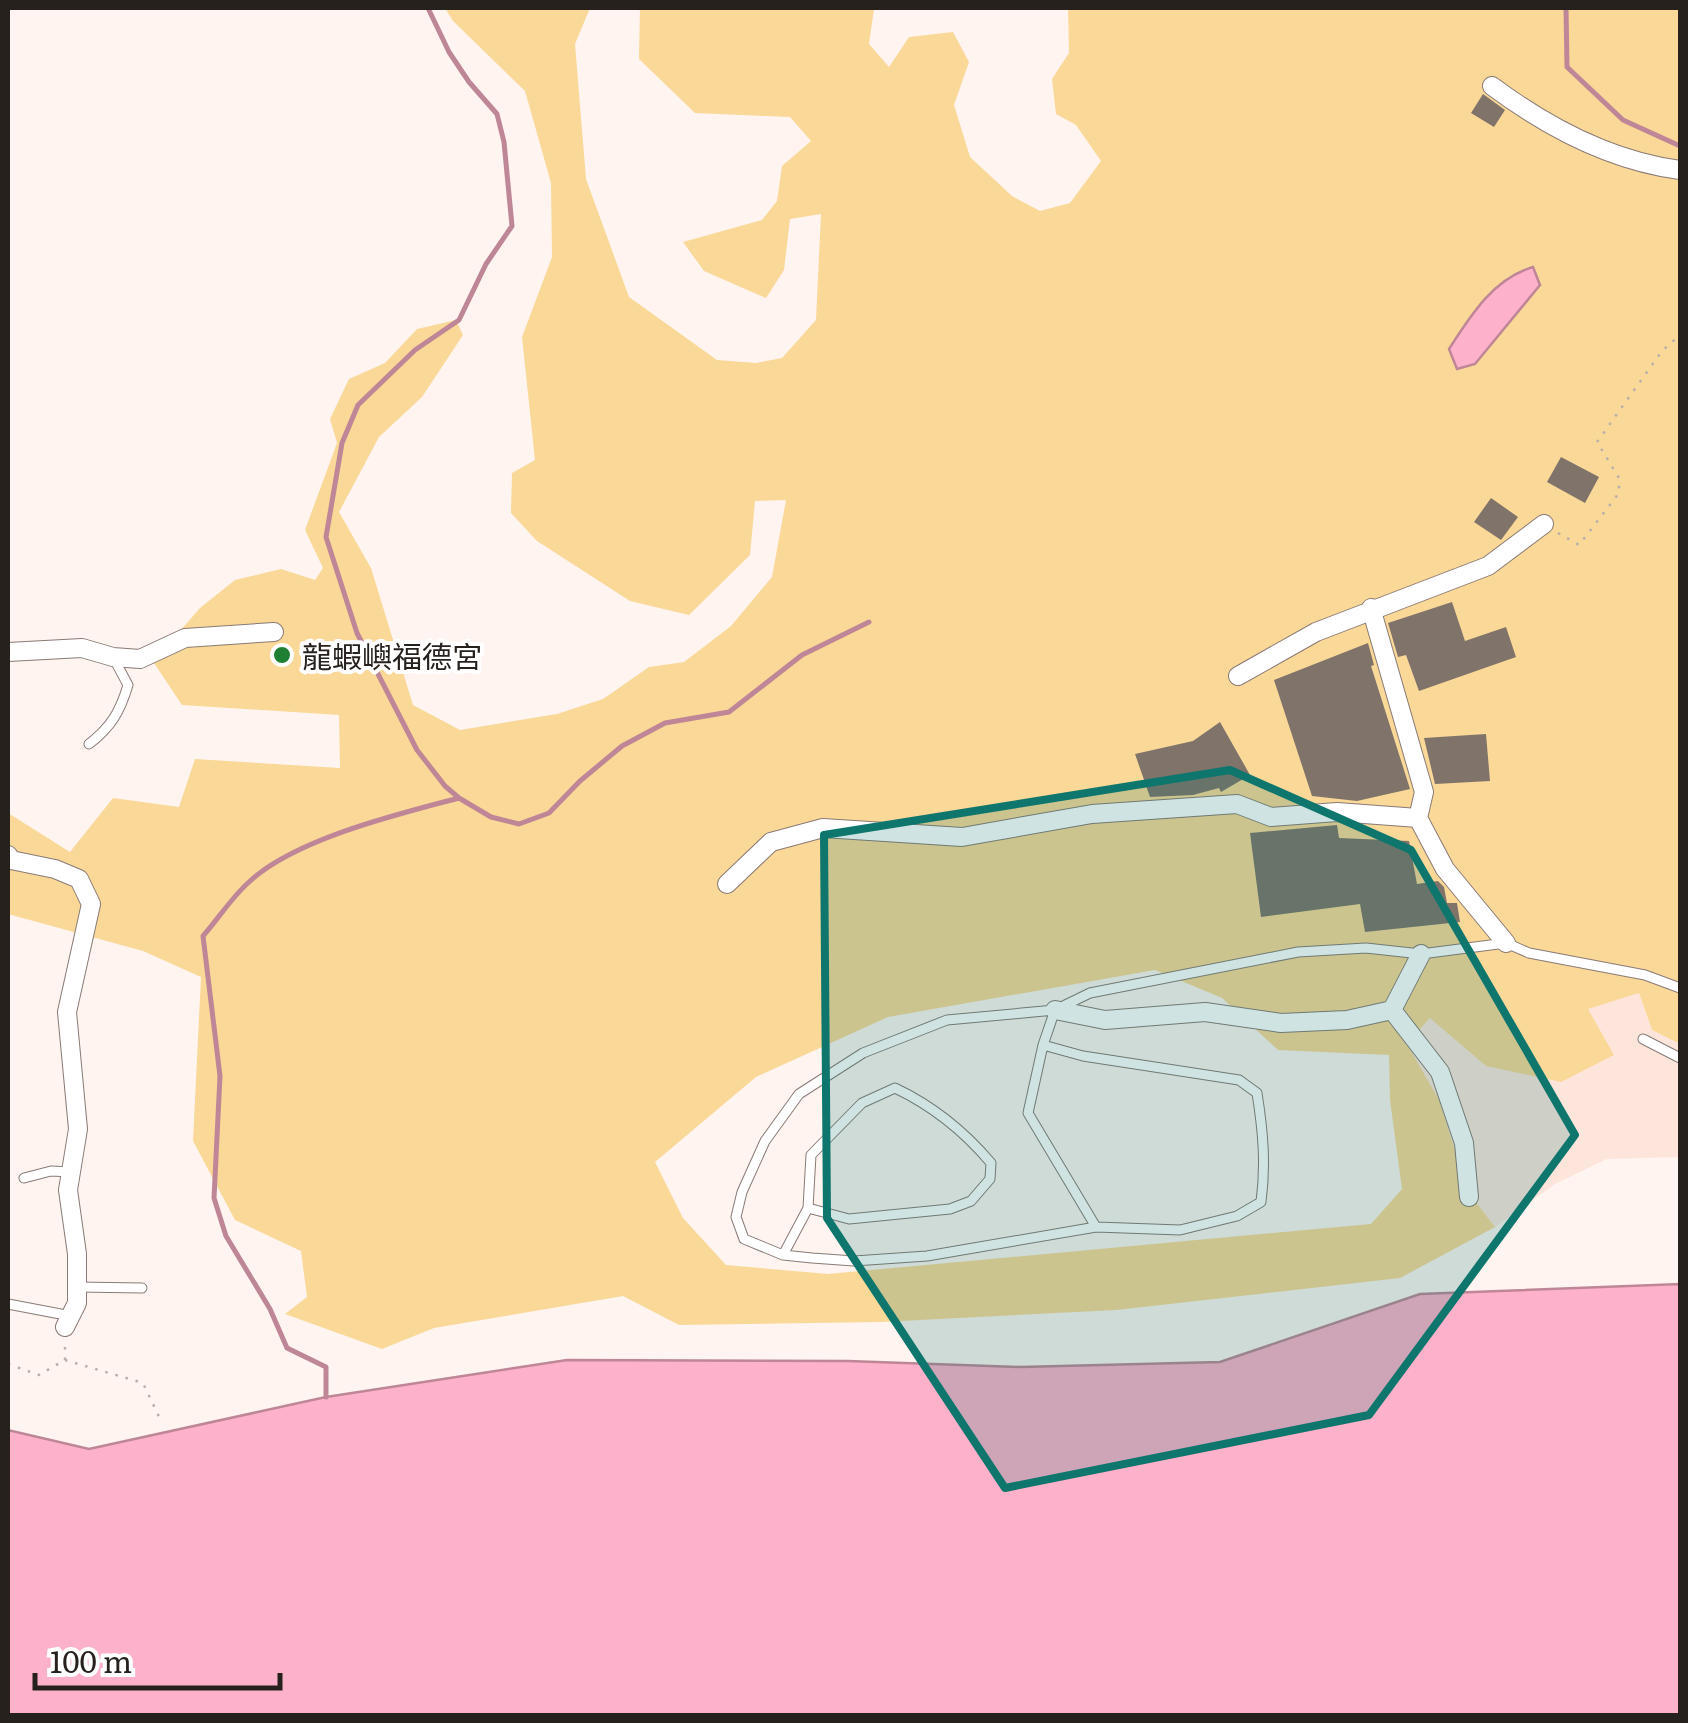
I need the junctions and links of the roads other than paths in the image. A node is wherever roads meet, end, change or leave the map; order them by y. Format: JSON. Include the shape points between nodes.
{"nodes":[{"id":1,"x":1492,"y":86,"type":"dead end"},
{"id":2,"x":1680,"y":170,"type":"edge"},
{"id":3,"x":1544,"y":524,"type":"road end"},
{"id":4,"x":1371,"y":608,"type":"junction"},
{"id":5,"x":274,"y":632,"type":"dead end"},
{"id":6,"x":8,"y":652,"type":"edge"},
{"id":7,"x":112,"y":658,"type":"junction"},
{"id":8,"x":1238,"y":676,"type":"dead end"},
{"id":9,"x":89,"y":744,"type":"dead end"},
{"id":10,"x":1418,"y":818,"type":"junction"},
{"id":11,"x":8,"y":856,"type":"edge"},
{"id":12,"x":728,"y":884,"type":"dead end"},
{"id":13,"x":1506,"y":943,"type":"junction"},
{"id":14,"x":1421,"y":954,"type":"junction"},
{"id":15,"x":1680,"y":988,"type":"edge"},
{"id":16,"x":1055,"y":1010,"type":"junction"},
{"id":17,"x":1392,"y":1010,"type":"junction"},
{"id":18,"x":1643,"y":1038,"type":"dead end"},
{"id":19,"x":1042,"y":1045,"type":"junction"},
{"id":20,"x":1680,"y":1058,"type":"edge"},
{"id":21,"x":72,"y":1172,"type":"junction"},
{"id":22,"x":24,"y":1178,"type":"dead end"},
{"id":23,"x":1469,"y":1197,"type":"dead end"},
{"id":24,"x":808,"y":1208,"type":"junction"},
{"id":25,"x":1096,"y":1226,"type":"junction"},
{"id":26,"x":782,"y":1254,"type":"junction"},
{"id":27,"x":76,"y":1286,"type":"junction"},
{"id":28,"x":142,"y":1288,"type":"dead end"},
{"id":29,"x":8,"y":1304,"type":"edge"},
{"id":30,"x":68,"y":1321,"type":"joint"}],
"edges":[{"from":1,"to":2,"type":"street","via":[[1568,134]]},
{"from":3,"to":4,"type":"street","via":[[1488,566]]},
{"from":4,"to":8,"type":"street"},
{"from":4,"to":10,"type":"street","via":[[1424,792]]},
{"from":5,"to":7,"type":"street","via":[[185,638],[140,659]]},
{"from":6,"to":7,"type":"street","via":[[82,648]]},
{"from":7,"to":9,"type":"lane","via":[[128,685],[120,714]]},
{"from":10,"to":12,"type":"street","via":[[1337,812],[1271,817],[1238,804],[1092,814],[962,837],[823,828],[771,842]]},
{"from":10,"to":13,"type":"street","via":[[1445,869]]},
{"from":11,"to":21,"type":"street","via":[[80,879],[91,904],[67,1012],[78,1129]]},
{"from":13,"to":14,"type":"lane"},
{"from":13,"to":15,"type":"lane"},
{"from":14,"to":16,"type":"lane","via":[[1366,948],[1298,952],[1090,993]]},
{"from":14,"to":17,"type":"street"},
{"from":16,"to":17,"type":"street","via":[[1105,1020],[1204,1012],[1281,1023]]},
{"from":16,"to":19,"type":"lane"},
{"from":16,"to":26,"type":"lane","via":[[947,1020],[863,1053],[799,1094],[765,1141],[736,1217],[744,1239]]},
{"from":17,"to":23,"type":"street","via":[[1440,1072],[1464,1143]]},
{"from":18,"to":20,"type":"lane"},
{"from":19,"to":25,"type":"lane","via":[[1028,1113]]},
{"from":19,"to":25,"type":"lane","via":[[1239,1080],[1257,1093],[1264,1137],[1261,1202],[1238,1216],[1180,1230]]},
{"from":21,"to":22,"type":"lane"},
{"from":21,"to":27,"type":"street"},
{"from":24,"to":24,"type":"lane","via":[[849,1219],[950,1209],[971,1201],[990,1179],[991,1163],[971,1138],[895,1088],[862,1102],[811,1155]]},
{"from":24,"to":26,"type":"lane"},
{"from":25,"to":26,"type":"lane","via":[[927,1256],[854,1261]]},
{"from":27,"to":28,"type":"lane"},
{"from":27,"to":30,"type":"street"},
{"from":29,"to":30,"type":"lane"}]}
